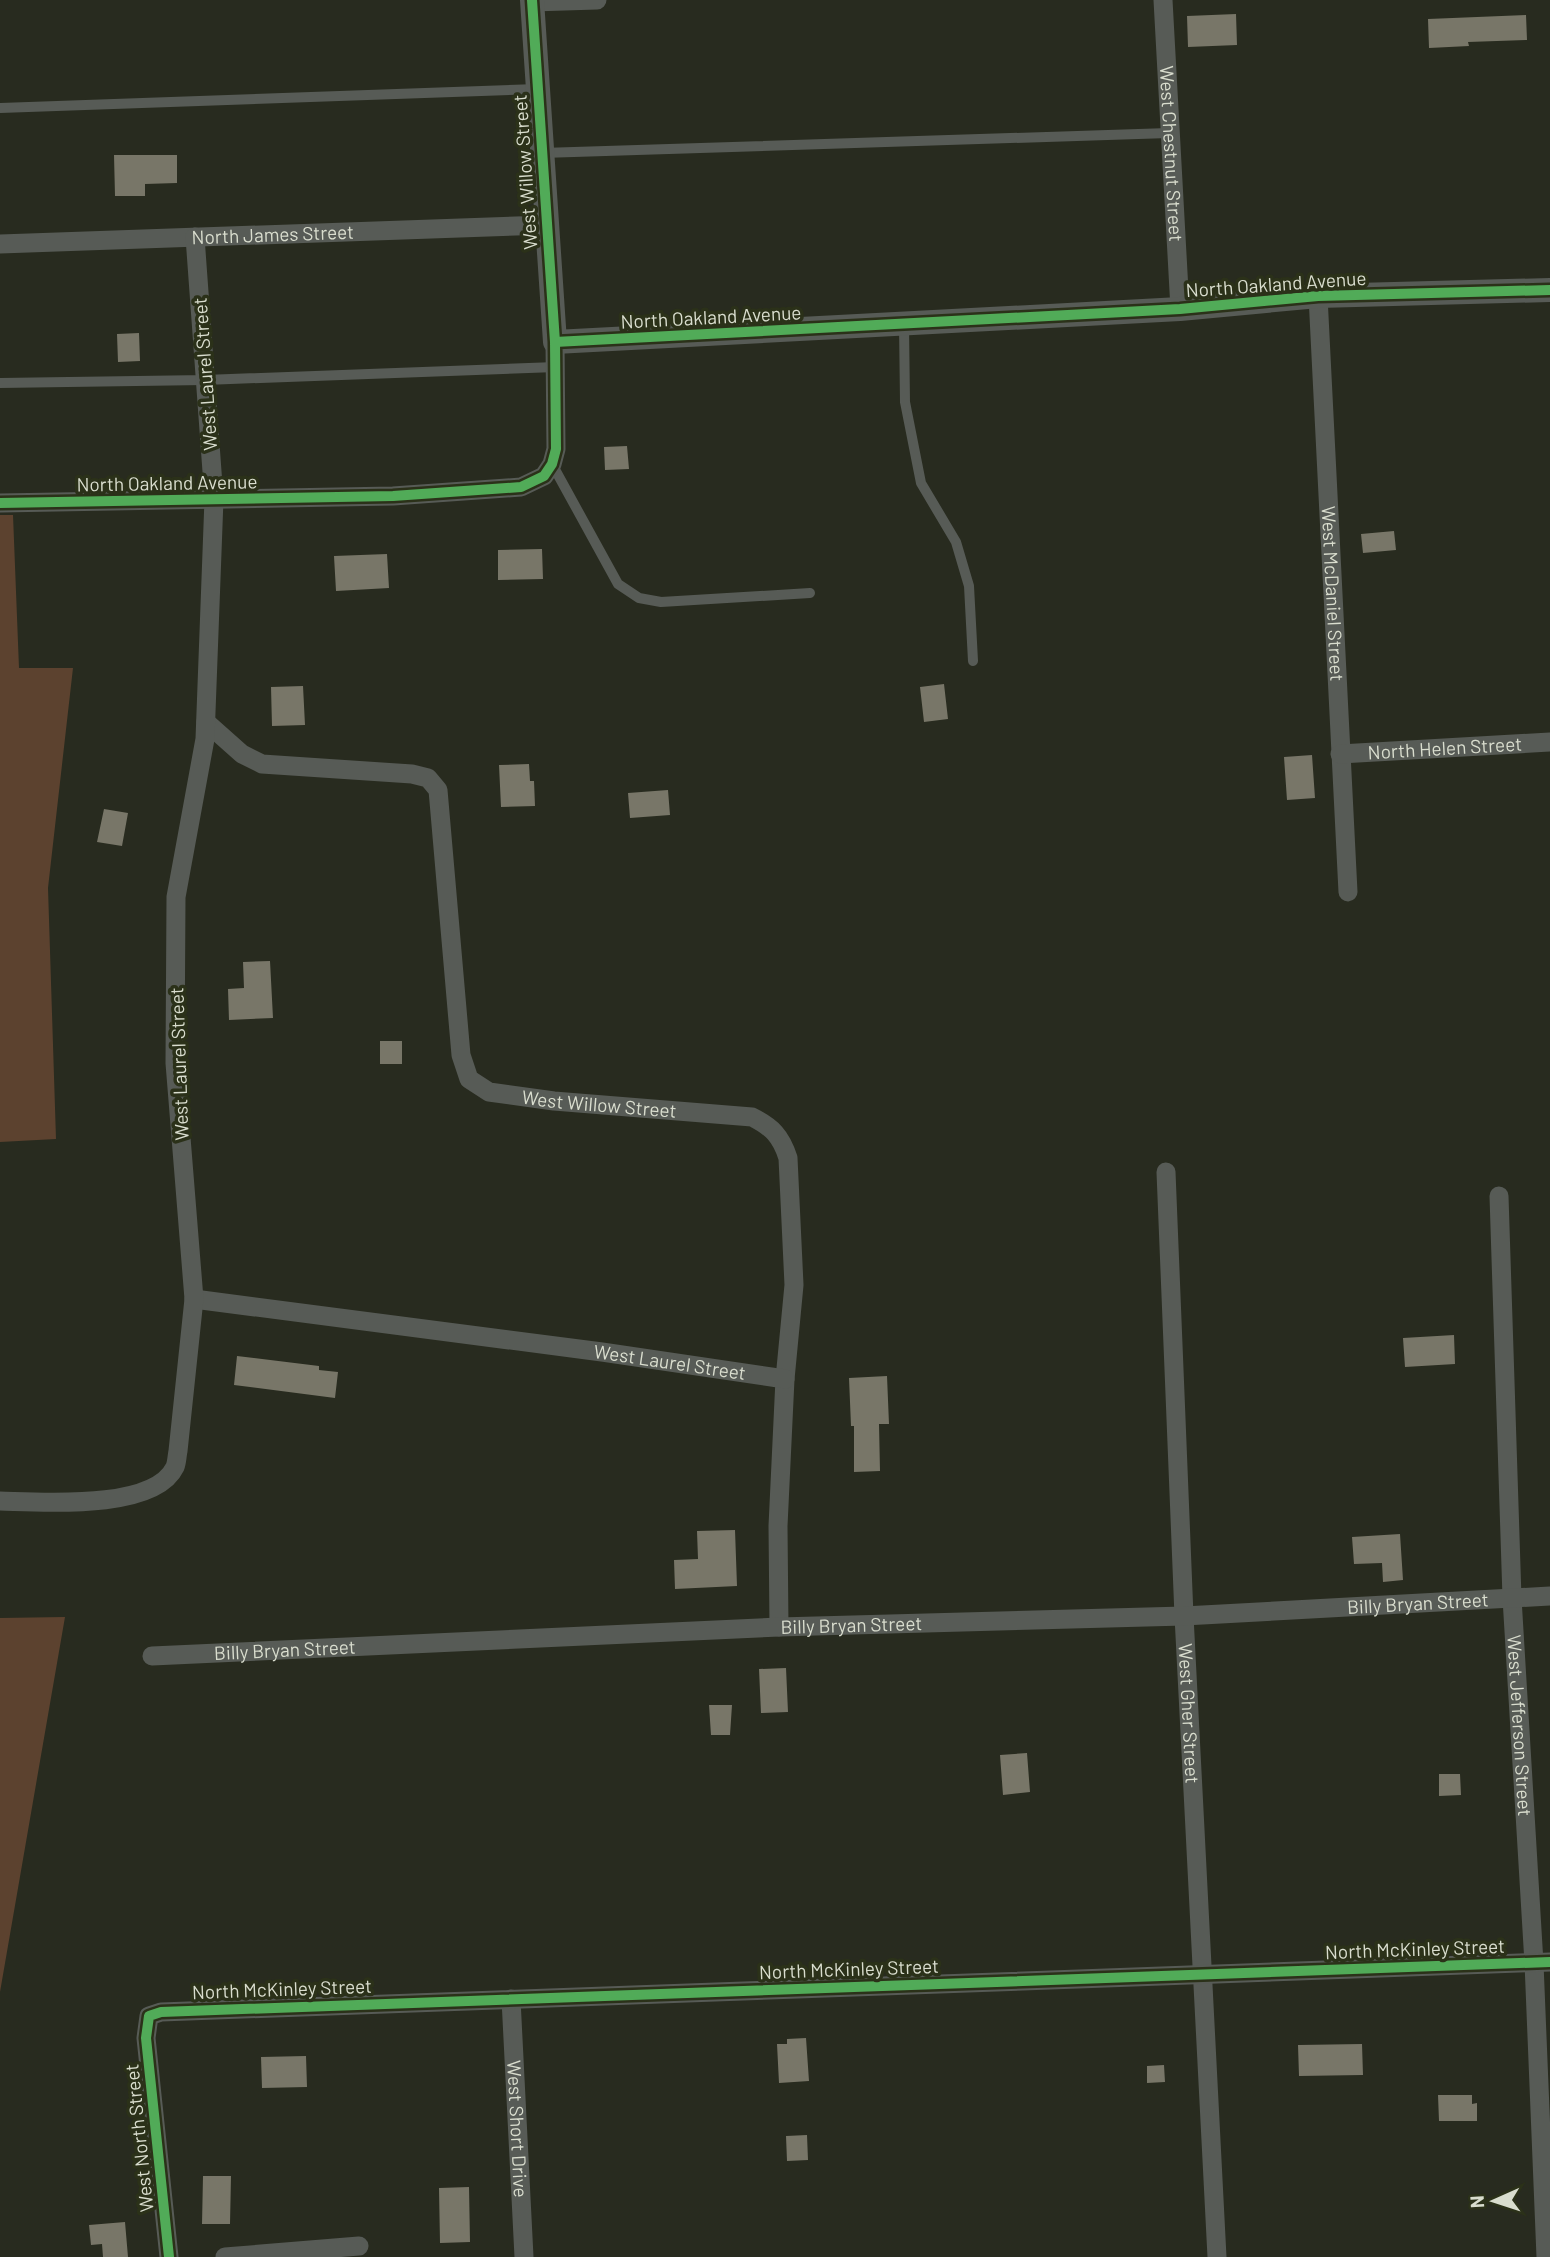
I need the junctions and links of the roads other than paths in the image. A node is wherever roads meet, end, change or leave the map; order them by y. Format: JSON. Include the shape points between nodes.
{"nodes":[{"id":1,"x":597,"y":0,"type":"edge"},
{"id":2,"x":1163,"y":0,"type":"edge"},
{"id":3,"x":532,"y":1,"type":"edge"},
{"id":4,"x":537,"y":89,"type":"junction"},
{"id":5,"x":0,"y":108,"type":"edge"},
{"id":6,"x":1169,"y":133,"type":"junction"},
{"id":7,"x":542,"y":153,"type":"junction"},
{"id":8,"x":546,"y":225,"type":"junction"},
{"id":9,"x":195,"y":237,"type":"junction"},
{"id":10,"x":0,"y":244,"type":"edge"},
{"id":11,"x":1550,"y":289,"type":"edge"},
{"id":12,"x":1318,"y":296,"type":"junction"},
{"id":13,"x":1180,"y":309,"type":"junction"},
{"id":14,"x":904,"y":325,"type":"junction"},
{"id":15,"x":555,"y":342,"type":"junction"},
{"id":16,"x":556,"y":367,"type":"junction"},
{"id":17,"x":205,"y":380,"type":"junction"},
{"id":18,"x":0,"y":383,"type":"edge"},
{"id":19,"x":552,"y":464,"type":"junction"},
{"id":20,"x":214,"y":499,"type":"junction"},
{"id":21,"x":0,"y":503,"type":"edge"},
{"id":22,"x":810,"y":593,"type":"dead end"},
{"id":23,"x":973,"y":661,"type":"dead end"},
{"id":24,"x":206,"y":722,"type":"junction"},
{"id":25,"x":1550,"y":741,"type":"edge"},
{"id":26,"x":1340,"y":754,"type":"junction"},
{"id":27,"x":1348,"y":892,"type":"dead end"},
{"id":28,"x":1166,"y":1172,"type":"dead end"},
{"id":29,"x":1499,"y":1196,"type":"dead end"},
{"id":30,"x":194,"y":1299,"type":"junction"},
{"id":31,"x":785,"y":1379,"type":"junction"},
{"id":32,"x":0,"y":1501,"type":"edge"},
{"id":33,"x":1550,"y":1596,"type":"edge"},
{"id":34,"x":1512,"y":1598,"type":"junction"},
{"id":35,"x":1184,"y":1616,"type":"junction"},
{"id":36,"x":779,"y":1627,"type":"junction"},
{"id":37,"x":152,"y":1656,"type":"dead end"},
{"id":38,"x":1542,"y":1962,"type":"edge"},
{"id":39,"x":1204,"y":1974,"type":"junction"},
{"id":40,"x":511,"y":1999,"type":"junction"},
{"id":41,"x":149,"y":2016,"type":"joint"},
{"id":42,"x":359,"y":2246,"type":"dead end"},
{"id":43,"x":169,"y":2257,"type":"edge"},
{"id":44,"x":225,"y":2257,"type":"edge"},
{"id":45,"x":524,"y":2257,"type":"edge"},
{"id":46,"x":1217,"y":2257,"type":"edge"},
{"id":47,"x":1546,"y":2257,"type":"edge"}],
"edges":[{"from":1,"to":3,"type":"street"},
{"from":2,"to":6,"type":"street","name":"West Chestnut Street"},
{"from":3,"to":4,"type":"street","name":"West Willow Street"},
{"from":4,"to":5,"type":"lane"},
{"from":4,"to":7,"type":"street","name":"West Willow Street"},
{"from":6,"to":7,"type":"lane"},
{"from":6,"to":13,"type":"street","name":"West Chestnut Street"},
{"from":7,"to":8,"type":"street","name":"West Willow Street"},
{"from":8,"to":9,"type":"street","name":"North James Street"},
{"from":8,"to":15,"type":"street","name":"West Willow Street"},
{"from":9,"to":10,"type":"street","name":"North James Street"},
{"from":9,"to":17,"type":"street","name":"West Laurel Street"},
{"from":11,"to":12,"type":"street","name":"North Oakland Avenue"},
{"from":12,"to":13,"type":"street","name":"North Oakland Avenue"},
{"from":12,"to":26,"type":"street","name":"West McDaniel Street"},
{"from":13,"to":14,"type":"street","name":"North Oakland Avenue"},
{"from":14,"to":15,"type":"street","name":"North Oakland Avenue"},
{"from":14,"to":23,"type":"lane","via":[[905,402],[921,483],[956,542],[969,586]]},
{"from":15,"to":16,"type":"street"},
{"from":16,"to":17,"type":"lane"},
{"from":16,"to":19,"type":"street"},
{"from":17,"to":18,"type":"lane"},
{"from":17,"to":20,"type":"street","name":"West Laurel Street"},
{"from":19,"to":20,"type":"street","name":"North Oakland Avenue","via":[[544,476],[521,487],[393,496]]},
{"from":19,"to":22,"type":"lane","via":[[618,584],[639,598],[661,602]]},
{"from":20,"to":21,"type":"street","name":"North Oakland Avenue"},
{"from":20,"to":24,"type":"street","name":"West Laurel Street"},
{"from":24,"to":30,"type":"street","name":"West Laurel Street","via":[[176,897],[175,1063]]},
{"from":24,"to":31,"type":"street","name":"West Willow Street","via":[[242,754],[261,764],[412,774],[428,778],[438,790],[461,1055],[469,1079],[489,1092],[752,1117],[771,1126],[788,1158],[794,1284]]},
{"from":25,"to":26,"type":"street","name":"North Helen Street"},
{"from":26,"to":27,"type":"street","name":"West McDaniel Street"},
{"from":28,"to":35,"type":"street","name":"West Gher Street"},
{"from":29,"to":34,"type":"street","name":"West Jefferson Street"},
{"from":30,"to":31,"type":"street","name":"West Laurel Street"},
{"from":30,"to":32,"type":"street","via":[[175,1467],[156,1486],[132,1495],[76,1503]]},
{"from":31,"to":36,"type":"street","name":"West Willow Street"},
{"from":33,"to":34,"type":"street","name":"Billy Bryan Street"},
{"from":34,"to":35,"type":"street","name":"Billy Bryan Street"},
{"from":34,"to":38,"type":"street","name":"West Jefferson Street"},
{"from":35,"to":36,"type":"street","name":"Billy Bryan Street"},
{"from":35,"to":39,"type":"street","name":"West Gher Street"},
{"from":36,"to":37,"type":"street","name":"Billy Bryan Street"},
{"from":38,"to":39,"type":"street","name":"North McKinley Street"},
{"from":38,"to":47,"type":"street","name":"West Jefferson Street"},
{"from":39,"to":40,"type":"street","name":"North McKinley Street"},
{"from":39,"to":46,"type":"street","name":"West Gher Street"},
{"from":40,"to":41,"type":"street","name":"North McKinley Street","via":[[177,2010]]},
{"from":40,"to":45,"type":"street","name":"West Short Drive"},
{"from":41,"to":43,"type":"street","name":"West North Street","via":[[146,2038]]},
{"from":42,"to":44,"type":"street"}]}
